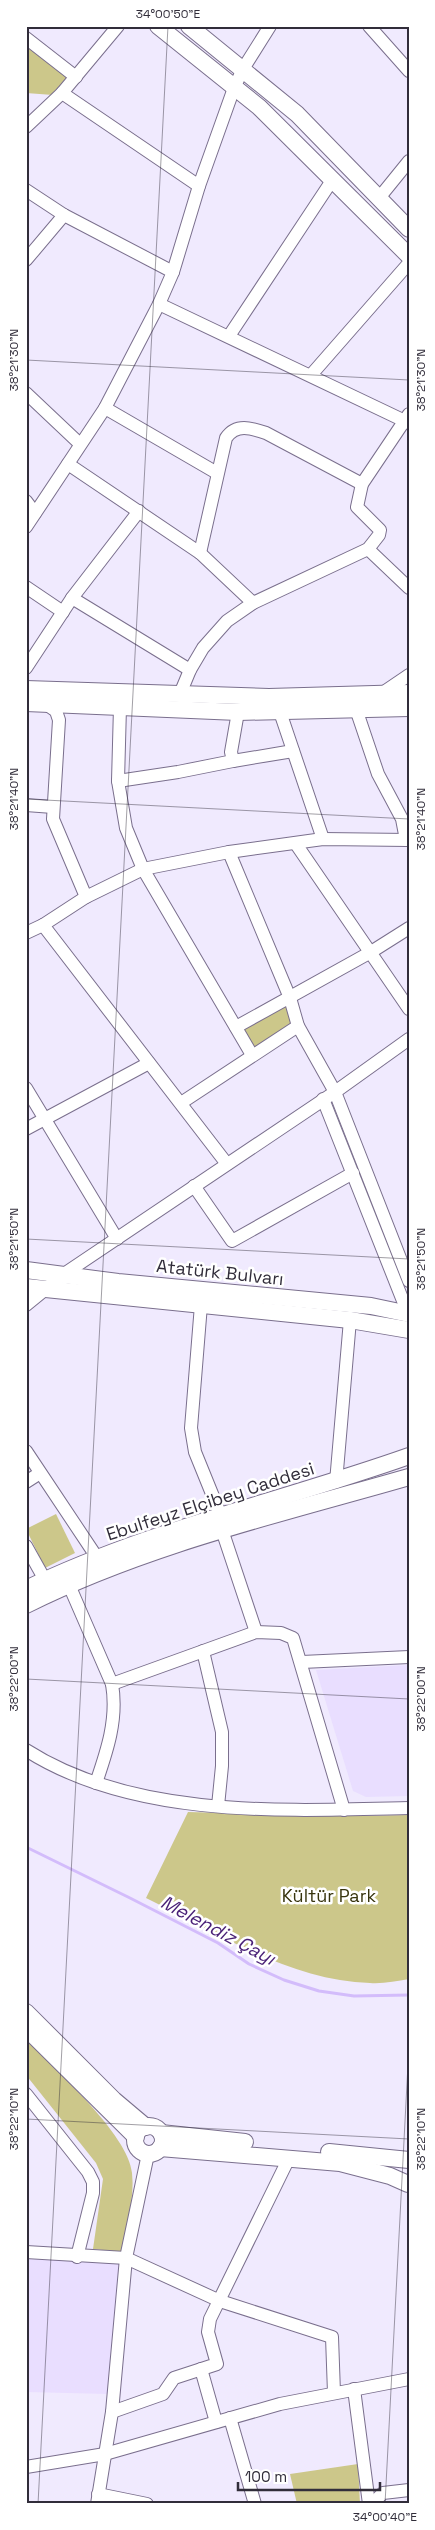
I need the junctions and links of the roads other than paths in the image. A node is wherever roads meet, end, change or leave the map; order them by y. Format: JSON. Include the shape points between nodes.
{"nodes":[{"id":1,"x":118,"y":26,"type":"edge"},
{"id":2,"x":158,"y":26,"type":"edge"},
{"id":3,"x":189,"y":26,"type":"edge"},
{"id":4,"x":270,"y":26,"type":"edge"},
{"id":5,"x":369,"y":26,"type":"edge"},
{"id":6,"x":26,"y":38,"type":"edge"},
{"id":7,"x":243,"y":69,"type":"junction"},
{"id":8,"x":409,"y":71,"type":"edge"},
{"id":9,"x":76,"y":77,"type":"junction"},
{"id":10,"x":234,"y":88,"type":"junction"},
{"id":11,"x":62,"y":93,"type":"junction"},
{"id":12,"x":28,"y":121,"type":"edge"},
{"id":13,"x":409,"y":161,"type":"edge"},
{"id":14,"x":333,"y":179,"type":"junction"},
{"id":15,"x":199,"y":186,"type":"junction"},
{"id":16,"x":26,"y":190,"type":"edge"},
{"id":17,"x":378,"y":198,"type":"junction"},
{"id":18,"x":64,"y":214,"type":"junction"},
{"id":19,"x":407,"y":222,"type":"edge"},
{"id":20,"x":409,"y":256,"type":"edge"},
{"id":21,"x":26,"y":260,"type":"edge"},
{"id":22,"x":409,"y":263,"type":"edge"},
{"id":23,"x":173,"y":272,"type":"junction"},
{"id":24,"x":159,"y":304,"type":"junction"},
{"id":25,"x":229,"y":336,"type":"junction"},
{"id":26,"x":311,"y":375,"type":"junction"},
{"id":27,"x":26,"y":393,"type":"edge"},
{"id":28,"x":105,"y":408,"type":"junction"},
{"id":29,"x":407,"y":419,"type":"edge"},
{"id":30,"x":80,"y":444,"type":"junction"},
{"id":31,"x":68,"y":464,"type":"junction"},
{"id":32,"x":217,"y":474,"type":"junction"},
{"id":33,"x":362,"y":484,"type":"junction"},
{"id":34,"x":26,"y":501,"type":"edge"},
{"id":35,"x":140,"y":512,"type":"junction"},
{"id":36,"x":35,"y":513,"type":"junction"},
{"id":37,"x":26,"y":527,"type":"edge"},
{"id":38,"x":368,"y":549,"type":"junction"},
{"id":39,"x":200,"y":553,"type":"junction"},
{"id":40,"x":26,"y":588,"type":"edge"},
{"id":41,"x":409,"y":588,"type":"edge"},
{"id":42,"x":72,"y":598,"type":"junction"},
{"id":43,"x":253,"y":603,"type":"junction"},
{"id":44,"x":63,"y":612,"type":"junction"},
{"id":45,"x":26,"y":668,"type":"edge"},
{"id":46,"x":190,"y":670,"type":"junction"},
{"id":47,"x":409,"y":676,"type":"edge"},
{"id":48,"x":26,"y":689,"type":"edge"},
{"id":49,"x":409,"y":693,"type":"edge"},
{"id":50,"x":180,"y":694,"type":"junction"},
{"id":51,"x":381,"y":694,"type":"junction"},
{"id":52,"x":26,"y":703,"type":"edge"},
{"id":53,"x":331,"y":703,"type":"junction"},
{"id":54,"x":120,"y":707,"type":"junction"},
{"id":55,"x":409,"y":708,"type":"edge"},
{"id":56,"x":356,"y":709,"type":"junction"},
{"id":57,"x":64,"y":710,"type":"junction"},
{"id":58,"x":238,"y":712,"type":"junction"},
{"id":59,"x":280,"y":712,"type":"junction"},
{"id":60,"x":293,"y":751,"type":"junction"},
{"id":61,"x":233,"y":761,"type":"junction"},
{"id":62,"x":118,"y":781,"type":"junction"},
{"id":63,"x":26,"y":805,"type":"edge"},
{"id":64,"x":53,"y":807,"type":"junction"},
{"id":65,"x":323,"y":839,"type":"junction"},
{"id":66,"x":407,"y":840,"type":"edge"},
{"id":67,"x":296,"y":844,"type":"junction"},
{"id":68,"x":229,"y":852,"type":"junction"},
{"id":69,"x":144,"y":869,"type":"junction"},
{"id":70,"x":86,"y":897,"type":"junction"},
{"id":71,"x":43,"y":926,"type":"junction"},
{"id":72,"x":409,"y":928,"type":"edge"},
{"id":73,"x":26,"y":933,"type":"edge"},
{"id":74,"x":371,"y":952,"type":"junction"},
{"id":75,"x":290,"y":998,"type":"junction"},
{"id":76,"x":409,"y":1009,"type":"edge"},
{"id":77,"x":298,"y":1026,"type":"junction"},
{"id":78,"x":236,"y":1027,"type":"junction"},
{"id":79,"x":409,"y":1038,"type":"edge"},
{"id":80,"x":252,"y":1055,"type":"junction"},
{"id":81,"x":149,"y":1063,"type":"junction"},
{"id":82,"x":26,"y":1088,"type":"edge"},
{"id":83,"x":335,"y":1092,"type":"junction"},
{"id":84,"x":323,"y":1099,"type":"junction"},
{"id":85,"x":181,"y":1103,"type":"junction"},
{"id":86,"x":44,"y":1120,"type":"junction"},
{"id":87,"x":26,"y":1129,"type":"edge"},
{"id":88,"x":227,"y":1164,"type":"junction"},
{"id":89,"x":353,"y":1173,"type":"junction"},
{"id":90,"x":194,"y":1186,"type":"junction"},
{"id":91,"x":117,"y":1238,"type":"junction"},
{"id":92,"x":26,"y":1270,"type":"edge"},
{"id":93,"x":64,"y":1274,"type":"junction"},
{"id":94,"x":409,"y":1281,"type":"edge"},
{"id":95,"x":26,"y":1287,"type":"edge"},
{"id":96,"x":44,"y":1289,"type":"junction"},
{"id":97,"x":26,"y":1305,"type":"edge"},
{"id":98,"x":201,"y":1305,"type":"junction"},
{"id":99,"x":409,"y":1315,"type":"edge"},
{"id":100,"x":350,"y":1320,"type":"junction"},
{"id":101,"x":409,"y":1330,"type":"edge"},
{"id":102,"x":26,"y":1452,"type":"edge"},
{"id":103,"x":409,"y":1456,"type":"edge"},
{"id":104,"x":40,"y":1473,"type":"junction"},
{"id":105,"x":409,"y":1477,"type":"edge"},
{"id":106,"x":26,"y":1482,"type":"edge"},
{"id":107,"x":336,"y":1482,"type":"junction"},
{"id":108,"x":222,"y":1523,"type":"junction"},
{"id":109,"x":26,"y":1546,"type":"edge"},
{"id":110,"x":98,"y":1559,"type":"junction"},
{"id":111,"x":45,"y":1580,"type":"junction"},
{"id":112,"x":69,"y":1585,"type":"junction"},
{"id":113,"x":26,"y":1589,"type":"edge"},
{"id":114,"x":26,"y":1605,"type":"edge"},
{"id":115,"x":256,"y":1632,"type":"junction"},
{"id":116,"x":203,"y":1651,"type":"junction"},
{"id":117,"x":409,"y":1657,"type":"edge"},
{"id":118,"x":302,"y":1662,"type":"junction"},
{"id":119,"x":112,"y":1684,"type":"junction"},
{"id":120,"x":26,"y":1750,"type":"edge"},
{"id":121,"x":96,"y":1783,"type":"junction"},
{"id":122,"x":218,"y":1806,"type":"junction"},
{"id":123,"x":409,"y":1808,"type":"edge"},
{"id":124,"x":344,"y":1810,"type":"junction"},
{"id":125,"x":26,"y":2012,"type":"edge"},
{"id":126,"x":26,"y":2028,"type":"edge"},
{"id":127,"x":26,"y":2094,"type":"edge"},
{"id":128,"x":31,"y":2110,"type":"edge"},
{"id":129,"x":150,"y":2140,"type":"junction"},
{"id":130,"x":289,"y":2158,"type":"junction"},
{"id":131,"x":409,"y":2160,"type":"edge"},
{"id":132,"x":408,"y":2180,"type":"edge"},
{"id":133,"x":26,"y":2252,"type":"edge"},
{"id":134,"x":77,"y":2257,"type":"junction"},
{"id":135,"x":126,"y":2258,"type":"junction"},
{"id":136,"x":220,"y":2301,"type":"junction"},
{"id":137,"x":201,"y":2369,"type":"junction"},
{"id":138,"x":409,"y":2379,"type":"edge"},
{"id":139,"x":354,"y":2389,"type":"junction"},
{"id":140,"x":334,"y":2393,"type":"junction"},
{"id":141,"x":112,"y":2412,"type":"junction"},
{"id":142,"x":230,"y":2418,"type":"junction"},
{"id":143,"x":216,"y":2422,"type":"junction"},
{"id":144,"x":105,"y":2454,"type":"junction"},
{"id":145,"x":26,"y":2467,"type":"edge"},
{"id":146,"x":409,"y":2490,"type":"edge"},
{"id":147,"x":98,"y":2499,"type":"edge"},
{"id":148,"x":148,"y":2504,"type":"edge"},
{"id":149,"x":255,"y":2504,"type":"edge"},
{"id":150,"x":370,"y":2504,"type":"edge"}],
"edges":[{"from":1,"to":9,"type":"street"},
{"from":2,"to":10,"type":"main road"},
{"from":3,"to":7,"type":"main road"},
{"from":4,"to":7,"type":"street"},
{"from":5,"to":8,"type":"street"},
{"from":6,"to":9,"type":"street"},
{"from":7,"to":10,"type":"street"},
{"from":7,"to":17,"type":"main road","via":[[297,114]]},
{"from":9,"to":11,"type":"street"},
{"from":10,"to":14,"type":"main road","via":[[259,107]]},
{"from":10,"to":15,"type":"street"},
{"from":11,"to":12,"type":"street"},
{"from":11,"to":15,"type":"street"},
{"from":13,"to":17,"type":"street"},
{"from":14,"to":20,"type":"main road"},
{"from":14,"to":25,"type":"street"},
{"from":15,"to":23,"type":"street"},
{"from":16,"to":18,"type":"street"},
{"from":17,"to":19,"type":"main road"},
{"from":18,"to":21,"type":"street"},
{"from":18,"to":23,"type":"street"},
{"from":22,"to":26,"type":"street"},
{"from":23,"to":24,"type":"street"},
{"from":24,"to":25,"type":"street"},
{"from":24,"to":28,"type":"street"},
{"from":25,"to":26,"type":"street"},
{"from":26,"to":29,"type":"street"},
{"from":27,"to":30,"type":"street"},
{"from":28,"to":30,"type":"street"},
{"from":28,"to":32,"type":"street"},
{"from":29,"to":33,"type":"street"},
{"from":30,"to":31,"type":"street"},
{"from":31,"to":35,"type":"street"},
{"from":31,"to":36,"type":"street"},
{"from":32,"to":33,"type":"street","via":[[226,438],[231,432],[244,428],[266,433]]},
{"from":32,"to":39,"type":"street"},
{"from":33,"to":38,"type":"street","via":[[357,507],[380,530]]},
{"from":34,"to":36,"type":"street"},
{"from":35,"to":39,"type":"street"},
{"from":35,"to":42,"type":"street"},
{"from":36,"to":37,"type":"street"},
{"from":38,"to":41,"type":"street"},
{"from":38,"to":43,"type":"street"},
{"from":39,"to":43,"type":"street"},
{"from":40,"to":44,"type":"street"},
{"from":42,"to":44,"type":"street"},
{"from":42,"to":46,"type":"street"},
{"from":43,"to":46,"type":"street","via":[[227,621],[203,648]]},
{"from":44,"to":45,"type":"street"},
{"from":46,"to":50,"type":"street"},
{"from":47,"to":51,"type":"street"},
{"from":48,"to":50,"type":"main road"},
{"from":49,"to":51,"type":"main road"},
{"from":50,"to":53,"type":"main road"},
{"from":51,"to":53,"type":"main road"},
{"from":52,"to":57,"type":"main road","via":[[46,704]]},
{"from":53,"to":56,"type":"main road"},
{"from":53,"to":59,"type":"main road"},
{"from":54,"to":57,"type":"main road"},
{"from":54,"to":58,"type":"main road"},
{"from":54,"to":62,"type":"street"},
{"from":55,"to":56,"type":"main road"},
{"from":56,"to":66,"type":"street","via":[[378,774],[402,819]]},
{"from":57,"to":64,"type":"street"},
{"from":58,"to":59,"type":"main road"},
{"from":58,"to":61,"type":"street","via":[[231,752]]},
{"from":59,"to":60,"type":"street"},
{"from":60,"to":61,"type":"street"},
{"from":60,"to":65,"type":"street"},
{"from":61,"to":62,"type":"street"},
{"from":62,"to":69,"type":"street","via":[[126,828]]},
{"from":63,"to":64,"type":"street"},
{"from":64,"to":70,"type":"street","via":[[53,818]]},
{"from":65,"to":66,"type":"street"},
{"from":65,"to":67,"type":"street"},
{"from":67,"to":68,"type":"street"},
{"from":67,"to":74,"type":"street"},
{"from":68,"to":69,"type":"street"},
{"from":68,"to":75,"type":"street"},
{"from":69,"to":70,"type":"street"},
{"from":69,"to":78,"type":"street"},
{"from":70,"to":71,"type":"street"},
{"from":71,"to":73,"type":"street"},
{"from":71,"to":81,"type":"street"},
{"from":72,"to":74,"type":"street"},
{"from":74,"to":75,"type":"street"},
{"from":74,"to":76,"type":"street"},
{"from":75,"to":77,"type":"street"},
{"from":75,"to":78,"type":"street"},
{"from":77,"to":80,"type":"street"},
{"from":77,"to":83,"type":"street"},
{"from":78,"to":80,"type":"street"},
{"from":79,"to":83,"type":"street"},
{"from":80,"to":85,"type":"street"},
{"from":81,"to":85,"type":"street"},
{"from":81,"to":86,"type":"street"},
{"from":82,"to":86,"type":"street"},
{"from":83,"to":84,"type":"street"},
{"from":83,"to":94,"type":"street"},
{"from":84,"to":88,"type":"street"},
{"from":84,"to":89,"type":"street"},
{"from":85,"to":88,"type":"street"},
{"from":86,"to":87,"type":"street"},
{"from":86,"to":91,"type":"street"},
{"from":88,"to":90,"type":"street"},
{"from":89,"to":90,"type":"street","via":[[232,1241]]},
{"from":89,"to":99,"type":"street"},
{"from":90,"to":91,"type":"street"},
{"from":91,"to":93,"type":"street"},
{"from":92,"to":93,"type":"main road","name":"Atatürk Bulvarı"},
{"from":93,"to":96,"type":"street"},
{"from":93,"to":99,"type":"main road","name":"Atatürk Bulvarı","via":[[371,1306]]},
{"from":95,"to":96,"type":"main road","name":"Atatürk Bulvarı"},
{"from":96,"to":97,"type":"street"},
{"from":96,"to":98,"type":"main road","name":"Atatürk Bulvarı"},
{"from":98,"to":100,"type":"main road","name":"Atatürk Bulvarı"},
{"from":98,"to":108,"type":"street","via":[[191,1428],[195,1452]]},
{"from":100,"to":101,"type":"main road","name":"Atatürk Bulvarı"},
{"from":100,"to":107,"type":"street"},
{"from":102,"to":104,"type":"street"},
{"from":103,"to":107,"type":"main road","name":"Ebulfeyz Elçibey Caddesi"},
{"from":104,"to":106,"type":"street"},
{"from":104,"to":110,"type":"street"},
{"from":105,"to":108,"type":"main road","name":"Ebulfeyz Elçibey Caddesi"},
{"from":107,"to":108,"type":"main road","name":"Ebulfeyz Elçibey Caddesi"},
{"from":108,"to":110,"type":"main road","name":"Ebulfeyz Elçibey Caddesi","via":[[187,1526]]},
{"from":108,"to":112,"type":"main road","name":"Ebulfeyz Elçibey Caddesi","via":[[192,1539]]},
{"from":108,"to":115,"type":"street"},
{"from":109,"to":111,"type":"street"},
{"from":110,"to":111,"type":"main road","name":"Ebulfeyz Elçibey Caddesi"},
{"from":111,"to":113,"type":"main road","name":"Ebulfeyz Elçibey Caddesi"},
{"from":112,"to":114,"type":"main road","name":"Ebulfeyz Elçibey Caddesi"},
{"from":112,"to":119,"type":"street"},
{"from":115,"to":116,"type":"street"},
{"from":115,"to":118,"type":"street","via":[[281,1633],[293,1638]]},
{"from":116,"to":119,"type":"street"},
{"from":116,"to":122,"type":"street","via":[[222,1732]]},
{"from":117,"to":118,"type":"street"},
{"from":118,"to":124,"type":"street"},
{"from":119,"to":121,"type":"street","via":[[112,1727]]},
{"from":120,"to":121,"type":"street"},
{"from":121,"to":122,"type":"street","via":[[185,1805]]},
{"from":122,"to":124,"type":"street"},
{"from":123,"to":124,"type":"street"},
{"from":125,"to":129,"type":"main road"},
{"from":126,"to":129,"type":"main road"},
{"from":127,"to":128,"type":"street"},
{"from":128,"to":134,"type":"street","via":[[88,2172],[93,2182]]},
{"from":129,"to":130,"type":"main road"},
{"from":129,"to":131,"type":"main road"},
{"from":129,"to":135,"type":"street"},
{"from":130,"to":132,"type":"main road","via":[[340,2163]]},
{"from":130,"to":136,"type":"street"},
{"from":133,"to":134,"type":"street"},
{"from":134,"to":135,"type":"street"},
{"from":135,"to":136,"type":"street"},
{"from":135,"to":141,"type":"street"},
{"from":136,"to":137,"type":"street","via":[[210,2319],[208,2332],[217,2364]]},
{"from":136,"to":140,"type":"street","via":[[332,2337]]},
{"from":137,"to":141,"type":"street","via":[[174,2378],[163,2394]]},
{"from":137,"to":143,"type":"street"},
{"from":138,"to":139,"type":"street"},
{"from":139,"to":140,"type":"street"},
{"from":139,"to":150,"type":"street"},
{"from":140,"to":142,"type":"street"},
{"from":141,"to":144,"type":"street"},
{"from":142,"to":143,"type":"street"},
{"from":142,"to":149,"type":"street"},
{"from":143,"to":144,"type":"street"},
{"from":144,"to":145,"type":"street"},
{"from":144,"to":147,"type":"street"},
{"from":146,"to":150,"type":"street","via":[[383,2493]]},
{"from":147,"to":148,"type":"street"}]}
